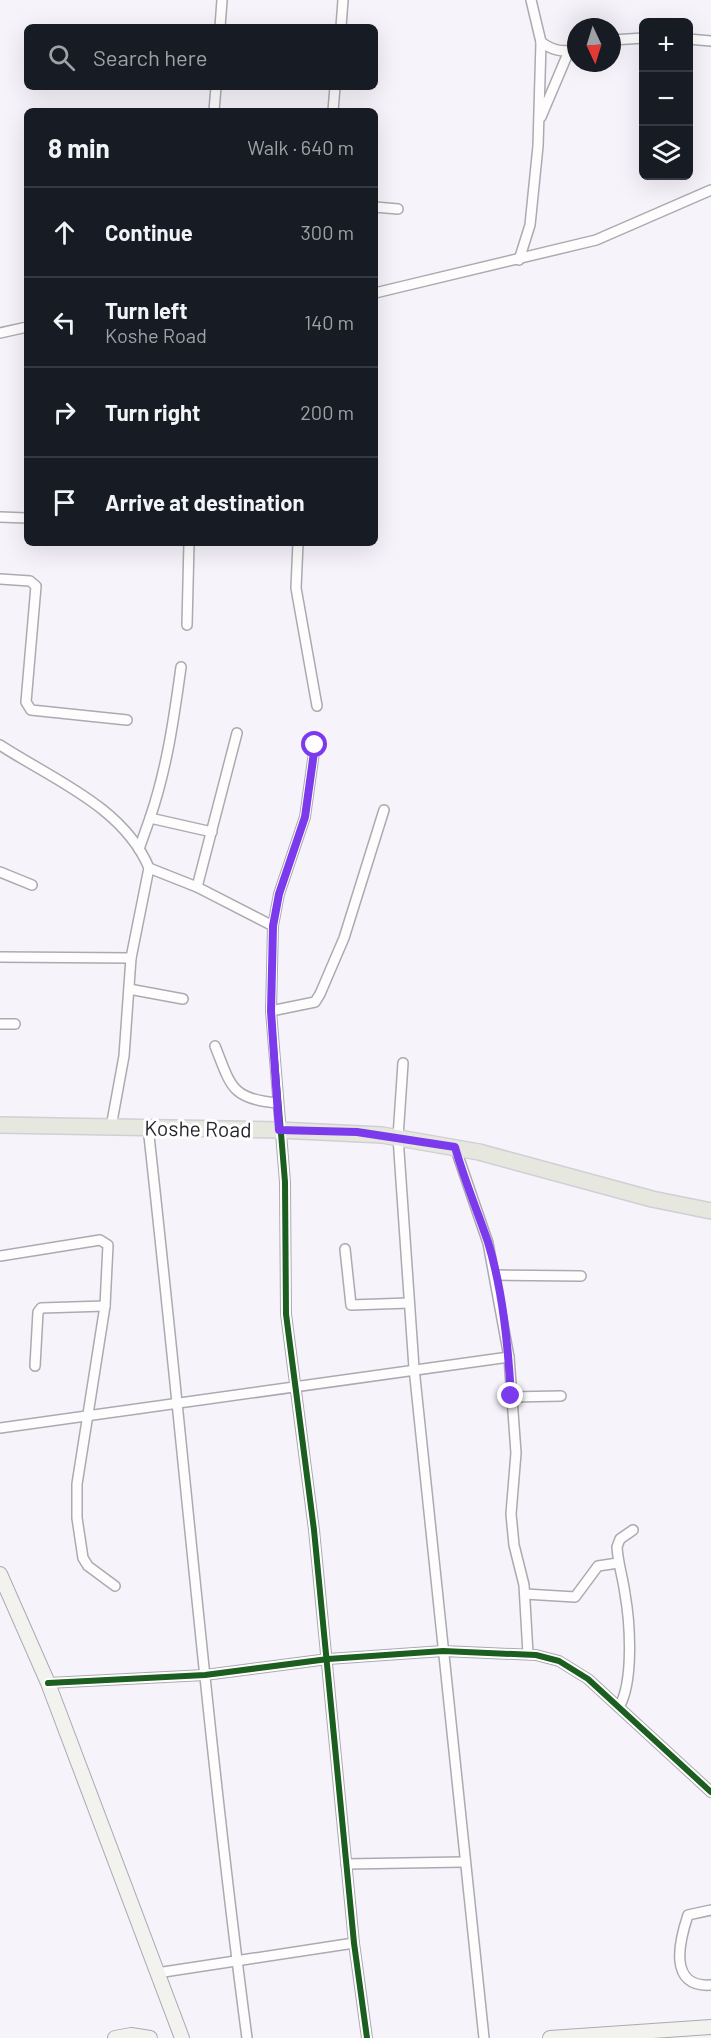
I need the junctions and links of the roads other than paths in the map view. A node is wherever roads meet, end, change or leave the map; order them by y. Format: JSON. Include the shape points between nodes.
{"nodes":[{"id":1,"x":222,"y":0,"type":"edge"},
{"id":2,"x":343,"y":0,"type":"edge"},
{"id":3,"x":531,"y":0,"type":"edge"},
{"id":4,"x":220,"y":24,"type":"edge"},
{"id":5,"x":341,"y":24,"type":"edge"},
{"id":6,"x":639,"y":38,"type":"edge"},
{"id":7,"x":621,"y":39,"type":"edge"},
{"id":8,"x":693,"y":39,"type":"edge"},
{"id":9,"x":711,"y":41,"type":"edge"},
{"id":10,"x":541,"y":42,"type":"junction"},
{"id":11,"x":567,"y":50,"type":"edge"},
{"id":12,"x":567,"y":61,"type":"edge"},
{"id":13,"x":216,"y":90,"type":"edge"},
{"id":14,"x":335,"y":90,"type":"edge"},
{"id":15,"x":214,"y":108,"type":"edge"},
{"id":16,"x":333,"y":108,"type":"edge"},
{"id":17,"x":539,"y":122,"type":"junction"},
{"id":18,"x":711,"y":190,"type":"edge"},
{"id":19,"x":378,"y":207,"type":"edge"},
{"id":20,"x":398,"y":208,"type":"dead end"},
{"id":21,"x":519,"y":260,"type":"junction"},
{"id":22,"x":378,"y":293,"type":"edge"},
{"id":23,"x":24,"y":328,"type":"edge"},
{"id":24,"x":0,"y":333,"type":"edge"},
{"id":25,"x":0,"y":517,"type":"edge"},
{"id":26,"x":24,"y":518,"type":"edge"},
{"id":27,"x":189,"y":546,"type":"edge"},
{"id":28,"x":298,"y":546,"type":"edge"},
{"id":29,"x":0,"y":579,"type":"edge"},
{"id":30,"x":188,"y":625,"type":"dead end"},
{"id":31,"x":181,"y":667,"type":"dead end"},
{"id":32,"x":317,"y":706,"type":"dead end"},
{"id":33,"x":127,"y":720,"type":"dead end"},
{"id":34,"x":237,"y":733,"type":"dead end"},
{"id":35,"x":0,"y":745,"type":"edge"},
{"id":36,"x":315,"y":745,"type":"dead end"},
{"id":37,"x":384,"y":810,"type":"dead end"},
{"id":38,"x":150,"y":818,"type":"junction"},
{"id":39,"x":212,"y":832,"type":"junction"},
{"id":40,"x":139,"y":849,"type":"junction"},
{"id":41,"x":149,"y":868,"type":"junction"},
{"id":42,"x":0,"y":872,"type":"edge"},
{"id":43,"x":32,"y":885,"type":"dead end"},
{"id":44,"x":197,"y":887,"type":"junction"},
{"id":45,"x":273,"y":926,"type":"junction"},
{"id":46,"x":0,"y":957,"type":"edge"},
{"id":47,"x":131,"y":958,"type":"junction"},
{"id":48,"x":129,"y":989,"type":"junction"},
{"id":49,"x":183,"y":999,"type":"dead end"},
{"id":50,"x":271,"y":1011,"type":"junction"},
{"id":51,"x":0,"y":1024,"type":"edge"},
{"id":52,"x":15,"y":1024,"type":"dead end"},
{"id":53,"x":215,"y":1046,"type":"dead end"},
{"id":54,"x":403,"y":1063,"type":"dead end"},
{"id":55,"x":277,"y":1102,"type":"junction"},
{"id":56,"x":0,"y":1125,"type":"edge"},
{"id":57,"x":111,"y":1127,"type":"junction"},
{"id":58,"x":148,"y":1127,"type":"junction"},
{"id":59,"x":279,"y":1130,"type":"junction"},
{"id":60,"x":398,"y":1137,"type":"junction"},
{"id":61,"x":455,"y":1147,"type":"junction"},
{"id":62,"x":711,"y":1211,"type":"edge"},
{"id":63,"x":345,"y":1249,"type":"dead end"},
{"id":64,"x":0,"y":1256,"type":"edge"},
{"id":65,"x":495,"y":1275,"type":"junction"},
{"id":66,"x":581,"y":1276,"type":"dead end"},
{"id":67,"x":409,"y":1302,"type":"junction"},
{"id":68,"x":105,"y":1306,"type":"junction"},
{"id":69,"x":509,"y":1357,"type":"junction"},
{"id":70,"x":35,"y":1366,"type":"dead end"},
{"id":71,"x":414,"y":1368,"type":"junction"},
{"id":72,"x":296,"y":1386,"type":"junction"},
{"id":73,"x":511,"y":1396,"type":"junction"},
{"id":74,"x":561,"y":1396,"type":"dead end"},
{"id":75,"x":180,"y":1405,"type":"junction"},
{"id":76,"x":87,"y":1415,"type":"junction"},
{"id":77,"x":0,"y":1428,"type":"edge"},
{"id":78,"x":633,"y":1530,"type":"dead end"},
{"id":79,"x":618,"y":1563,"type":"junction"},
{"id":80,"x":0,"y":1574,"type":"edge"},
{"id":81,"x":115,"y":1587,"type":"dead end"},
{"id":82,"x":525,"y":1594,"type":"junction"},
{"id":83,"x":443,"y":1651,"type":"junction"},
{"id":84,"x":528,"y":1654,"type":"junction"},
{"id":85,"x":328,"y":1659,"type":"junction"},
{"id":86,"x":205,"y":1675,"type":"junction"},
{"id":87,"x":48,"y":1683,"type":"junction"},
{"id":88,"x":620,"y":1707,"type":"junction"},
{"id":89,"x":711,"y":1792,"type":"edge"},
{"id":90,"x":464,"y":1862,"type":"junction"},
{"id":91,"x":346,"y":1864,"type":"junction"},
{"id":92,"x":711,"y":1910,"type":"edge"},
{"id":93,"x":354,"y":1943,"type":"junction"},
{"id":94,"x":237,"y":1962,"type":"junction"},
{"id":95,"x":157,"y":1973,"type":"junction"},
{"id":96,"x":711,"y":1985,"type":"edge"},
{"id":97,"x":711,"y":2027,"type":"edge"},
{"id":98,"x":115,"y":2038,"type":"edge"},
{"id":99,"x":150,"y":2038,"type":"edge"},
{"id":100,"x":182,"y":2038,"type":"edge"},
{"id":101,"x":247,"y":2038,"type":"edge"},
{"id":102,"x":367,"y":2038,"type":"edge"},
{"id":103,"x":484,"y":2038,"type":"edge"},
{"id":104,"x":550,"y":2038,"type":"edge"}],
"edges":[{"from":1,"to":4,"type":"street"},
{"from":2,"to":5,"type":"street"},
{"from":3,"to":10,"type":"street"},
{"from":6,"to":7,"type":"street"},
{"from":8,"to":9,"type":"street"},
{"from":10,"to":11,"type":"street","via":[[550,49]]},
{"from":10,"to":17,"type":"street"},
{"from":12,"to":17,"type":"street"},
{"from":13,"to":15,"type":"street"},
{"from":14,"to":16,"type":"street"},
{"from":17,"to":21,"type":"street","via":[[533,204]]},
{"from":18,"to":21,"type":"street","via":[[612,235]]},
{"from":19,"to":20,"type":"street"},
{"from":21,"to":22,"type":"street"},
{"from":23,"to":24,"type":"street"},
{"from":25,"to":26,"type":"street"},
{"from":27,"to":30,"type":"street"},
{"from":28,"to":32,"type":"street","via":[[296,588]]},
{"from":29,"to":33,"type":"street","via":[[30,581],[36,586],[26,702],[31,710]]},
{"from":31,"to":38,"type":"street","via":[[169,749]]},
{"from":34,"to":39,"type":"street"},
{"from":35,"to":40,"type":"street","via":[[88,800]]},
{"from":36,"to":45,"type":"street","via":[[305,817],[279,894]]},
{"from":37,"to":50,"type":"street","via":[[344,938],[320,994],[315,1002]]},
{"from":38,"to":39,"type":"street"},
{"from":38,"to":40,"type":"street"},
{"from":39,"to":44,"type":"street"},
{"from":40,"to":41,"type":"street"},
{"from":41,"to":44,"type":"street"},
{"from":41,"to":47,"type":"street"},
{"from":42,"to":43,"type":"street"},
{"from":44,"to":45,"type":"street"},
{"from":45,"to":50,"type":"street"},
{"from":46,"to":47,"type":"street"},
{"from":47,"to":48,"type":"street"},
{"from":48,"to":49,"type":"street"},
{"from":48,"to":57,"type":"street","via":[[124,1056]]},
{"from":50,"to":55,"type":"street"},
{"from":51,"to":52,"type":"street"},
{"from":53,"to":55,"type":"street","via":[[227,1076],[242,1095],[251,1100]]},
{"from":54,"to":60,"type":"street"},
{"from":55,"to":59,"type":"street"},
{"from":56,"to":57,"type":"main road","name":"Koshe Road"},
{"from":57,"to":58,"type":"main road","name":"Koshe Road"},
{"from":58,"to":59,"type":"main road","name":"Koshe Road"},
{"from":58,"to":75,"type":"street"},
{"from":59,"to":60,"type":"main road","name":"Koshe Road"},
{"from":59,"to":72,"type":"street","via":[[285,1182],[286,1314]]},
{"from":60,"to":61,"type":"main road","name":"Koshe Road"},
{"from":60,"to":67,"type":"street"},
{"from":61,"to":62,"type":"main road","name":"Koshe Road","via":[[669,1204]]},
{"from":61,"to":65,"type":"street"},
{"from":63,"to":67,"type":"street","via":[[351,1305]]},
{"from":64,"to":68,"type":"street","via":[[105,1241]]},
{"from":65,"to":66,"type":"street"},
{"from":65,"to":69,"type":"street"},
{"from":67,"to":71,"type":"street"},
{"from":68,"to":70,"type":"street","via":[[41,1308]]},
{"from":68,"to":76,"type":"street"},
{"from":69,"to":71,"type":"street"},
{"from":69,"to":73,"type":"street"},
{"from":71,"to":72,"type":"street"},
{"from":71,"to":83,"type":"street"},
{"from":72,"to":75,"type":"street"},
{"from":72,"to":85,"type":"street"},
{"from":73,"to":74,"type":"street"},
{"from":73,"to":82,"type":"street","via":[[516,1453],[511,1514]]},
{"from":75,"to":76,"type":"street"},
{"from":75,"to":86,"type":"street"},
{"from":76,"to":77,"type":"street"},
{"from":76,"to":81,"type":"street","via":[[76,1492],[83,1558]]},
{"from":78,"to":79,"type":"street","via":[[618,1543]]},
{"from":79,"to":82,"type":"street","via":[[598,1566],[575,1597]]},
{"from":79,"to":88,"type":"street","via":[[627,1603],[628,1636],[626,1689]]},
{"from":80,"to":87,"type":"street"},
{"from":82,"to":84,"type":"street"},
{"from":83,"to":84,"type":"street"},
{"from":83,"to":85,"type":"street"},
{"from":83,"to":90,"type":"street"},
{"from":84,"to":88,"type":"street","via":[[572,1667]]},
{"from":85,"to":86,"type":"street"},
{"from":85,"to":91,"type":"street"},
{"from":86,"to":87,"type":"street"},
{"from":86,"to":94,"type":"street"},
{"from":87,"to":95,"type":"street"},
{"from":88,"to":89,"type":"street"},
{"from":90,"to":91,"type":"street"},
{"from":90,"to":103,"type":"street"},
{"from":91,"to":93,"type":"street"},
{"from":92,"to":96,"type":"street","via":[[688,1915],[679,1965],[691,1982]]},
{"from":93,"to":94,"type":"street"},
{"from":93,"to":102,"type":"street"},
{"from":94,"to":95,"type":"street"},
{"from":94,"to":101,"type":"street"},
{"from":95,"to":100,"type":"street"},
{"from":97,"to":104,"type":"street"},
{"from":98,"to":99,"type":"street"}]}
